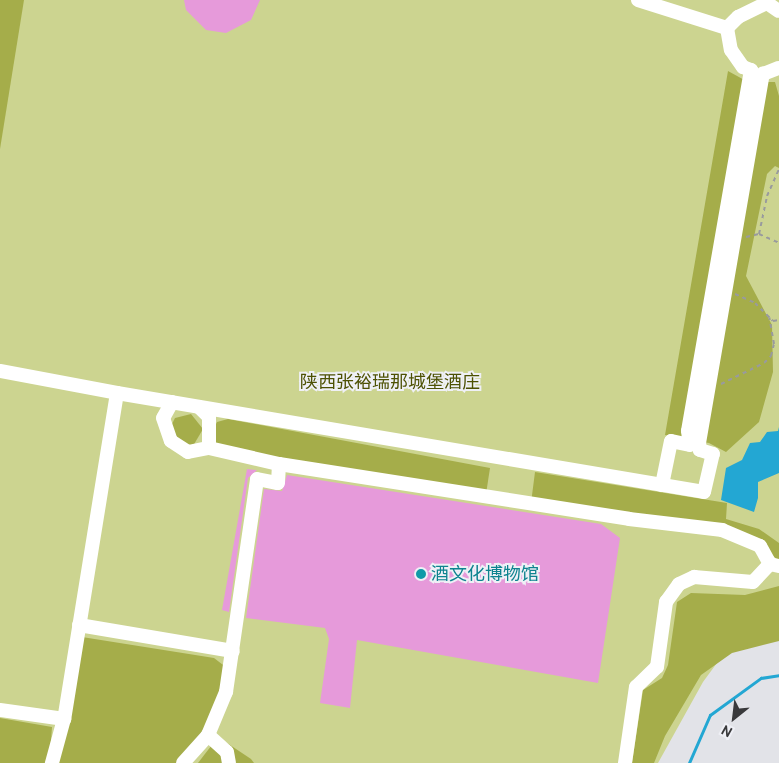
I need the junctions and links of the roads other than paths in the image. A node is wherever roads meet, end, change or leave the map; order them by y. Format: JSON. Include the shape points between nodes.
{"nodes":[{"id":1,"x":638,"y":0,"type":"edge"},
{"id":2,"x":767,"y":1,"type":"edge"},
{"id":3,"x":779,"y":11,"type":"edge"},
{"id":4,"x":727,"y":28,"type":"junction"},
{"id":5,"x":779,"y":68,"type":"edge"},
{"id":6,"x":0,"y":371,"type":"edge"},
{"id":7,"x":118,"y":393,"type":"junction"},
{"id":8,"x":172,"y":402,"type":"junction"},
{"id":9,"x":199,"y":406,"type":"junction"},
{"id":10,"x":209,"y":448,"type":"junction"},
{"id":11,"x":279,"y":464,"type":"junction"},
{"id":12,"x":662,"y":485,"type":"junction"},
{"id":13,"x":775,"y":565,"type":"edge"},
{"id":14,"x":79,"y":625,"type":"junction"},
{"id":15,"x":233,"y":651,"type":"junction"},
{"id":16,"x":0,"y":710,"type":"edge"},
{"id":17,"x":64,"y":719,"type":"junction"},
{"id":18,"x":208,"y":735,"type":"junction"},
{"id":19,"x":52,"y":763,"type":"edge"},
{"id":20,"x":183,"y":763,"type":"edge"},
{"id":21,"x":230,"y":763,"type":"edge"},
{"id":22,"x":625,"y":763,"type":"edge"}],
"edges":[{"from":1,"to":4,"type":"lane"},
{"from":2,"to":3,"type":"lane"},
{"from":2,"to":4,"type":"lane","via":[[738,17]]},
{"from":4,"to":12,"type":"lane","via":[[731,50],[743,67],[751,70],[688,432],[690,446],[671,441]]},
{"from":5,"to":12,"type":"lane","via":[[763,74],[699,443],[700,450],[713,454],[704,492]]},
{"from":6,"to":7,"type":"lane"},
{"from":7,"to":8,"type":"lane"},
{"from":7,"to":14,"type":"lane"},
{"from":8,"to":9,"type":"lane"},
{"from":8,"to":10,"type":"lane","via":[[163,418],[171,441],[188,452]]},
{"from":9,"to":10,"type":"lane","via":[[208,417]]},
{"from":9,"to":12,"type":"lane"},
{"from":10,"to":11,"type":"lane"},
{"from":11,"to":13,"type":"lane","via":[[629,519],[722,530],[760,546]]},
{"from":11,"to":15,"type":"lane","via":[[278,483],[257,479]]},
{"from":13,"to":22,"type":"lane","via":[[753,582],[694,577],[679,584],[666,602],[657,667],[636,687]]},
{"from":14,"to":15,"type":"lane"},
{"from":14,"to":17,"type":"lane"},
{"from":15,"to":18,"type":"lane","via":[[226,692]]},
{"from":16,"to":17,"type":"lane"},
{"from":17,"to":19,"type":"lane"},
{"from":18,"to":20,"type":"lane"},
{"from":18,"to":21,"type":"lane","via":[[227,752]]}]}
